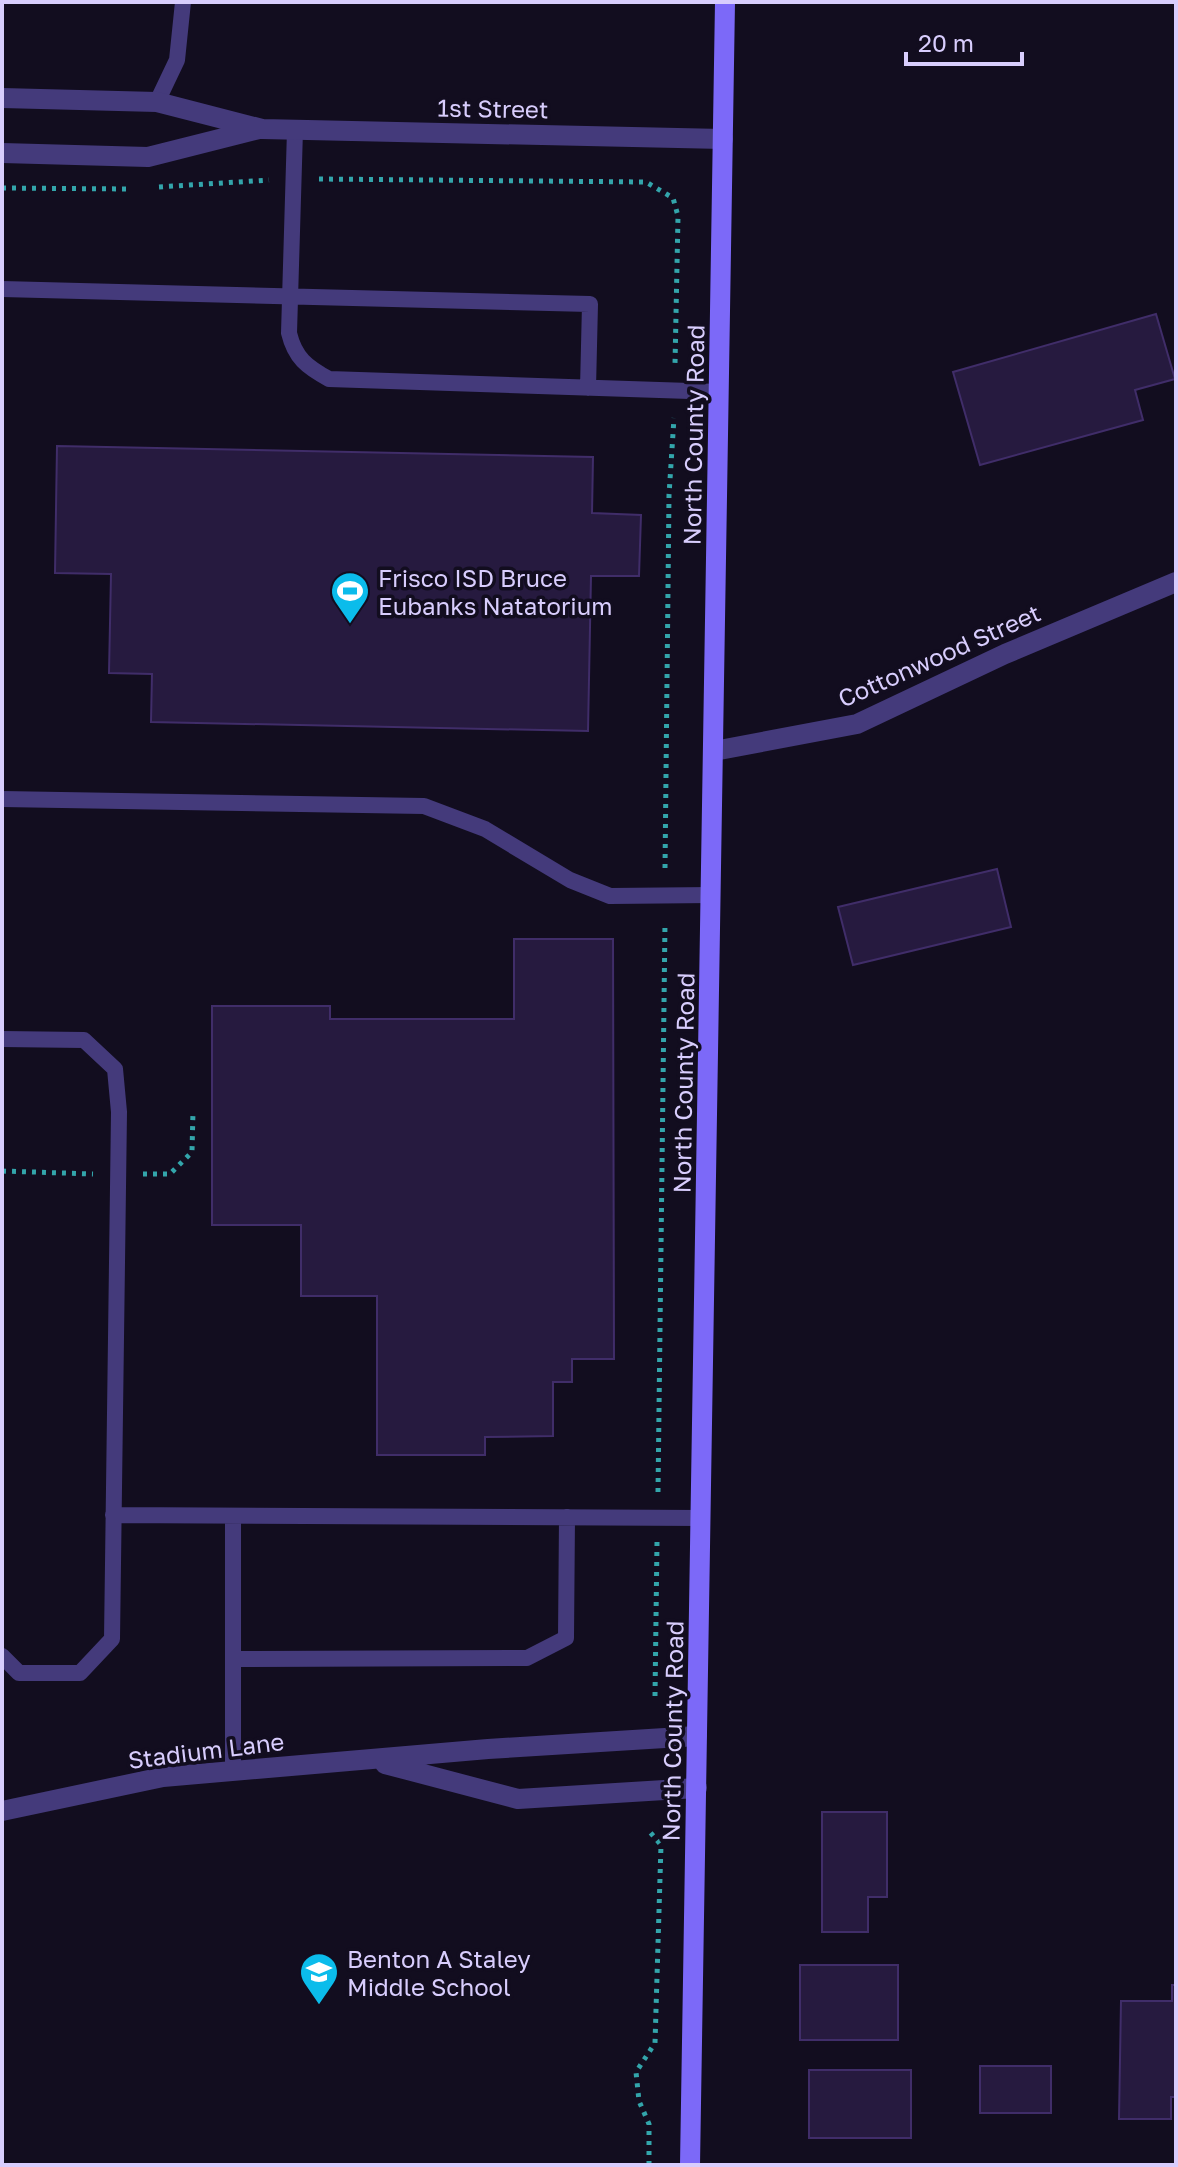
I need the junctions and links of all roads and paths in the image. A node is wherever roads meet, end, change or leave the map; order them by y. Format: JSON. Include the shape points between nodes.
{"nodes":[{"id":1,"x":183,"y":2,"type":"edge"},
{"id":2,"x":725,"y":2,"type":"edge"},
{"id":3,"x":2,"y":98,"type":"edge"},
{"id":4,"x":157,"y":102,"type":"junction"},
{"id":5,"x":262,"y":129,"type":"junction"},
{"id":6,"x":295,"y":130,"type":"junction"},
{"id":7,"x":723,"y":139,"type":"junction"},
{"id":8,"x":2,"y":153,"type":"edge"},
{"id":9,"x":294,"y":178,"type":"junction"},
{"id":10,"x":154,"y":187,"type":"dead end"},
{"id":11,"x":2,"y":188,"type":"edge"},
{"id":12,"x":138,"y":188,"type":"dead end"},
{"id":13,"x":2,"y":289,"type":"edge"},
{"id":14,"x":288,"y":296,"type":"junction"},
{"id":15,"x":588,"y":388,"type":"junction"},
{"id":16,"x":675,"y":391,"type":"junction"},
{"id":17,"x":720,"y":392,"type":"junction"},
{"id":18,"x":1176,"y":582,"type":"edge"},
{"id":19,"x":714,"y":751,"type":"junction"},
{"id":20,"x":2,"y":799,"type":"edge"},
{"id":21,"x":665,"y":894,"type":"junction"},
{"id":22,"x":712,"y":895,"type":"junction"},
{"id":23,"x":2,"y":1039,"type":"edge"},
{"id":24,"x":113,"y":1515,"type":"junction"},
{"id":25,"x":233,"y":1516,"type":"junction"},
{"id":26,"x":567,"y":1517,"type":"junction"},
{"id":27,"x":657,"y":1518,"type":"junction"},
{"id":28,"x":701,"y":1518,"type":"junction"},
{"id":29,"x":2,"y":1656,"type":"edge"},
{"id":30,"x":233,"y":1659,"type":"junction"},
{"id":31,"x":655,"y":1696,"type":"dead end"},
{"id":32,"x":697,"y":1736,"type":"junction"},
{"id":33,"x":370,"y":1759,"type":"junction"},
{"id":34,"x":233,"y":1771,"type":"junction"},
{"id":35,"x":697,"y":1788,"type":"junction"},
{"id":36,"x":2,"y":1811,"type":"edge"},
{"id":37,"x":650,"y":1832,"type":"dead end"},
{"id":38,"x":649,"y":2165,"type":"edge"},
{"id":39,"x":690,"y":2165,"type":"edge"}],
"edges":[{"from":1,"to":4,"type":"lane","via":[[177,60]]},
{"from":2,"to":7,"type":"street","name":"North County Road"},
{"from":3,"to":4,"type":"street","name":"1st Street"},
{"from":4,"to":5,"type":"street","name":"1st Street"},
{"from":5,"to":6,"type":"street","name":"1st Street"},
{"from":5,"to":8,"type":"street","name":"1st Street","via":[[148,157]]},
{"from":6,"to":7,"type":"street","name":"1st Street"},
{"from":6,"to":9,"type":"lane"},
{"from":7,"to":17,"type":"street","name":"North County Road"},
{"from":9,"to":10,"type":"path"},
{"from":9,"to":14,"type":"lane"},
{"from":9,"to":16,"type":"path","via":[[646,182],[673,198],[678,216]]},
{"from":11,"to":12,"type":"path"},
{"from":13,"to":14,"type":"lane"},
{"from":14,"to":15,"type":"lane","via":[[293,350],[305,365],[329,379]]},
{"from":14,"to":15,"type":"lane","via":[[590,304]]},
{"from":15,"to":16,"type":"lane"},
{"from":16,"to":17,"type":"lane"},
{"from":16,"to":21,"type":"path"},
{"from":17,"to":19,"type":"street","name":"North County Road"},
{"from":18,"to":19,"type":"street","name":"Cottonwood Street","via":[[857,724]]},
{"from":19,"to":22,"type":"street","name":"North County Road"},
{"from":20,"to":21,"type":"lane","via":[[424,806],[485,829],[570,880],[610,896]]},
{"from":21,"to":22,"type":"lane"},
{"from":21,"to":27,"type":"path"},
{"from":22,"to":28,"type":"street","name":"North County Road"},
{"from":23,"to":24,"type":"lane","via":[[84,1040],[115,1069],[119,1112]]},
{"from":24,"to":25,"type":"lane"},
{"from":24,"to":29,"type":"lane","via":[[112,1639],[80,1673],[19,1673]]},
{"from":25,"to":26,"type":"lane"},
{"from":25,"to":30,"type":"lane"},
{"from":26,"to":27,"type":"lane"},
{"from":26,"to":30,"type":"lane","via":[[566,1638],[527,1658]]},
{"from":27,"to":28,"type":"lane"},
{"from":27,"to":31,"type":"path"},
{"from":28,"to":32,"type":"street","name":"North County Road"},
{"from":30,"to":34,"type":"lane"},
{"from":32,"to":33,"type":"street","name":"Stadium Lane"},
{"from":32,"to":35,"type":"street","name":"North County Road"},
{"from":33,"to":34,"type":"street","name":"Stadium Lane"},
{"from":33,"to":35,"type":"street","name":"Stadium Lane","via":[[518,1799]]},
{"from":34,"to":36,"type":"street","name":"Stadium Lane","via":[[163,1777]]},
{"from":35,"to":39,"type":"street","name":"North County Road"},
{"from":37,"to":38,"type":"path","via":[[661,1845],[655,2043],[636,2072],[639,2101],[649,2124]]}]}
